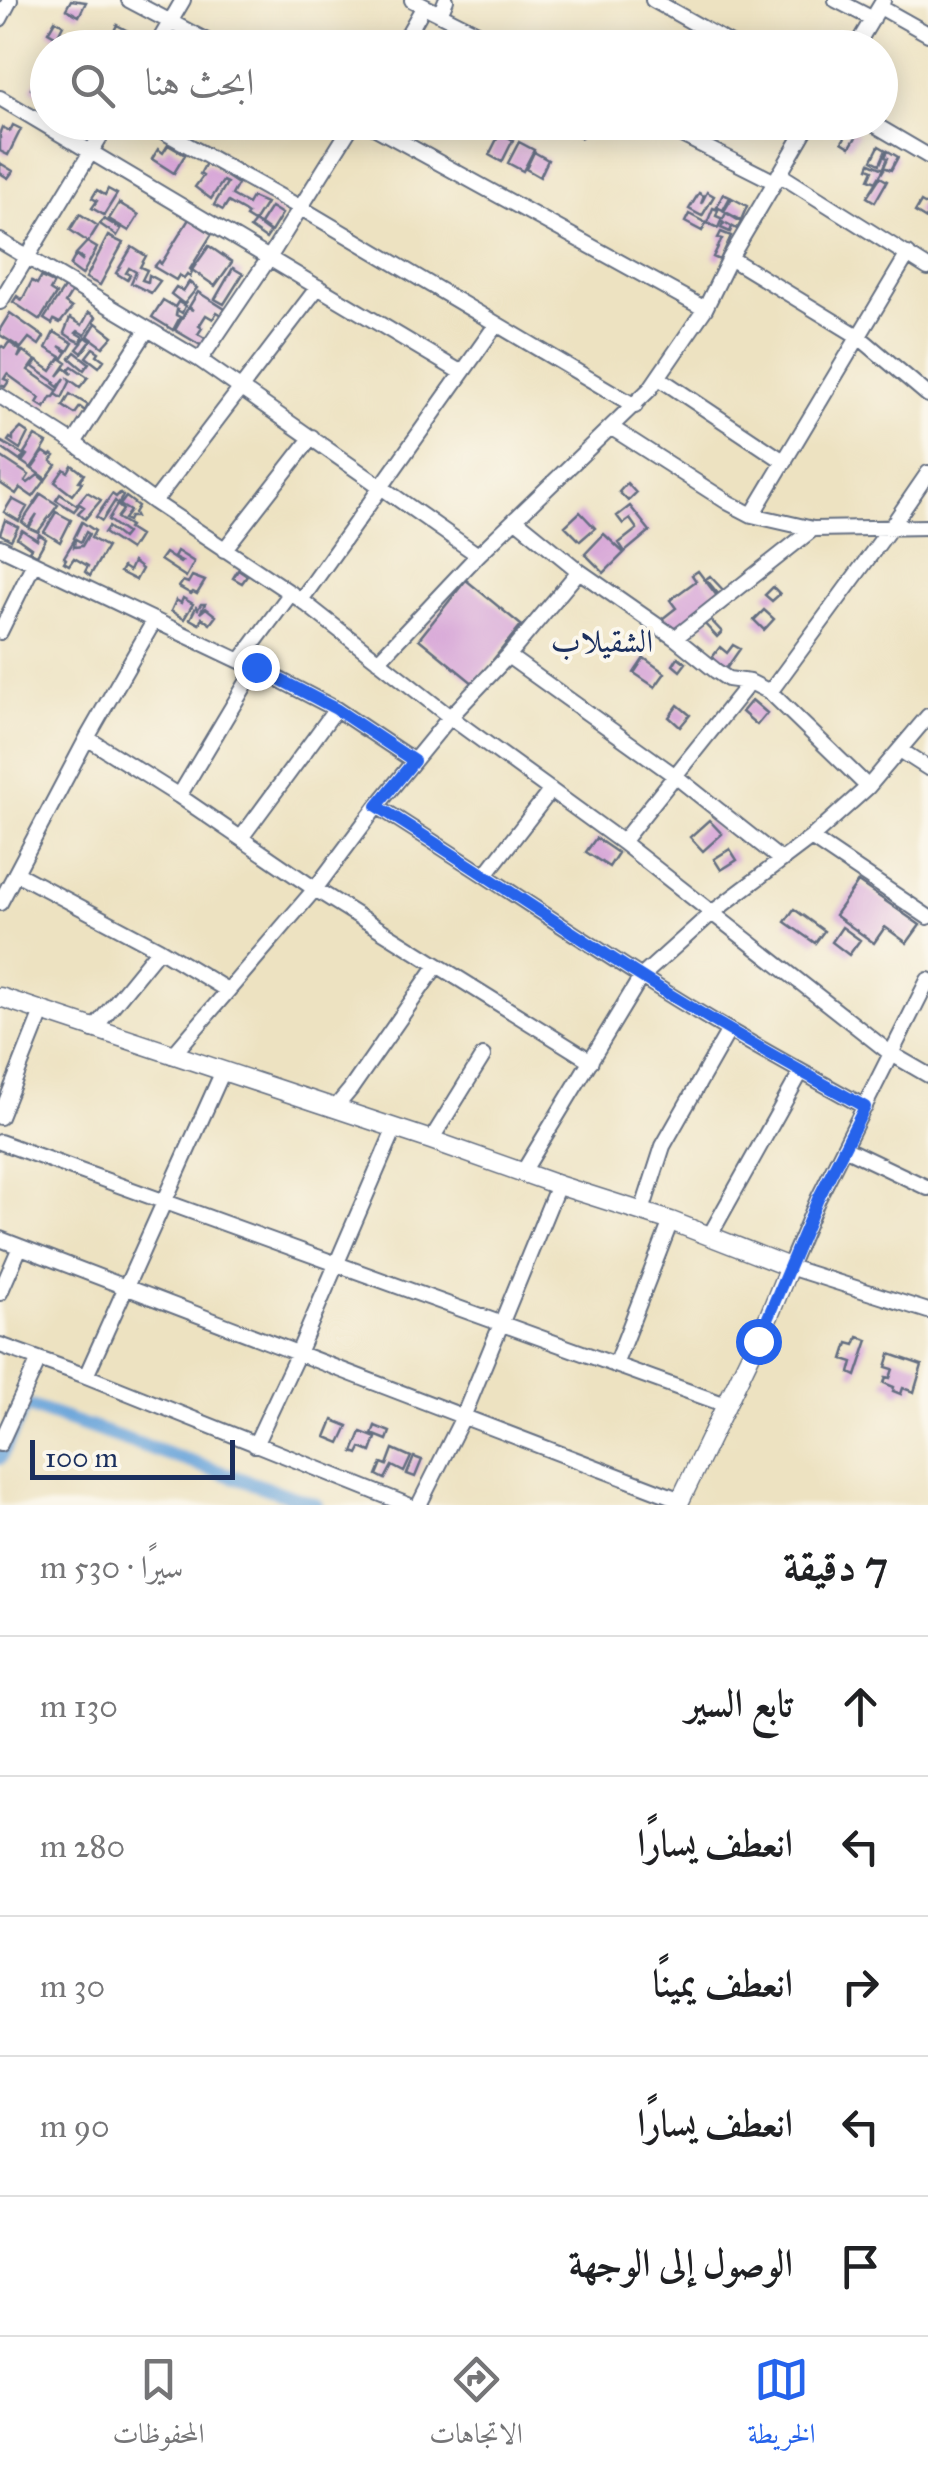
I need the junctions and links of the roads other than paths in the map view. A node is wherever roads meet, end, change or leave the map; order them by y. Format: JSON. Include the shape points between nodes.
{"nodes":[{"id":1,"x":10,"y":0,"type":"edge"},
{"id":2,"x":129,"y":0,"type":"edge"},
{"id":3,"x":183,"y":0,"type":"edge"},
{"id":4,"x":654,"y":0,"type":"edge"},
{"id":5,"x":836,"y":0,"type":"edge"},
{"id":6,"x":418,"y":3,"type":"edge"},
{"id":7,"x":443,"y":7,"type":"edge"},
{"id":8,"x":879,"y":8,"type":"edge"},
{"id":9,"x":0,"y":18,"type":"edge"},
{"id":10,"x":170,"y":22,"type":"junction"},
{"id":11,"x":165,"y":30,"type":"edge"},
{"id":12,"x":185,"y":30,"type":"edge"},
{"id":13,"x":407,"y":30,"type":"edge"},
{"id":14,"x":479,"y":30,"type":"edge"},
{"id":15,"x":706,"y":30,"type":"edge"},
{"id":16,"x":866,"y":30,"type":"edge"},
{"id":17,"x":928,"y":34,"type":"edge"},
{"id":18,"x":0,"y":98,"type":"edge"},
{"id":19,"x":30,"y":116,"type":"edge"},
{"id":20,"x":898,"y":138,"type":"edge"},
{"id":21,"x":71,"y":140,"type":"edge"},
{"id":22,"x":98,"y":140,"type":"edge"},
{"id":23,"x":178,"y":140,"type":"edge"},
{"id":24,"x":343,"y":140,"type":"edge"},
{"id":25,"x":398,"y":140,"type":"edge"},
{"id":26,"x":695,"y":140,"type":"edge"},
{"id":27,"x":799,"y":140,"type":"edge"},
{"id":28,"x":91,"y":152,"type":"junction"},
{"id":29,"x":928,"y":156,"type":"edge"},
{"id":30,"x":777,"y":178,"type":"junction"},
{"id":31,"x":301,"y":208,"type":"junction"},
{"id":32,"x":0,"y":241,"type":"edge"},
{"id":33,"x":908,"y":254,"type":"junction"},
{"id":34,"x":27,"y":258,"type":"junction"},
{"id":35,"x":269,"y":258,"type":"junction"},
{"id":36,"x":730,"y":258,"type":"junction"},
{"id":37,"x":928,"y":268,"type":"edge"},
{"id":38,"x":318,"y":286,"type":"junction"},
{"id":39,"x":0,"y":302,"type":"edge"},
{"id":40,"x":705,"y":309,"type":"junction"},
{"id":41,"x":496,"y":326,"type":"junction"},
{"id":42,"x":147,"y":330,"type":"junction"},
{"id":43,"x":858,"y":336,"type":"junction"},
{"id":44,"x":200,"y":360,"type":"junction"},
{"id":45,"x":462,"y":373,"type":"junction"},
{"id":46,"x":659,"y":378,"type":"junction"},
{"id":47,"x":241,"y":388,"type":"junction"},
{"id":48,"x":928,"y":395,"type":"edge"},
{"id":49,"x":0,"y":396,"type":"edge"},
{"id":50,"x":634,"y":406,"type":"junction"},
{"id":51,"x":612,"y":428,"type":"junction"},
{"id":52,"x":312,"y":438,"type":"junction"},
{"id":53,"x":74,"y":443,"type":"junction"},
{"id":54,"x":785,"y":462,"type":"junction"},
{"id":55,"x":928,"y":473,"type":"edge"},
{"id":56,"x":383,"y":487,"type":"junction"},
{"id":57,"x":154,"y":502,"type":"junction"},
{"id":58,"x":752,"y":515,"type":"junction"},
{"id":59,"x":515,"y":519,"type":"junction"},
{"id":60,"x":891,"y":527,"type":"junction"},
{"id":61,"x":928,"y":527,"type":"edge"},
{"id":62,"x":812,"y":529,"type":"junction"},
{"id":63,"x":0,"y":547,"type":"edge"},
{"id":64,"x":224,"y":550,"type":"junction"},
{"id":65,"x":478,"y":555,"type":"junction"},
{"id":66,"x":34,"y":563,"type":"junction"},
{"id":67,"x":579,"y":571,"type":"junction"},
{"id":68,"x":296,"y":596,"type":"junction"},
{"id":69,"x":154,"y":621,"type":"junction"},
{"id":70,"x":0,"y":632,"type":"edge"},
{"id":71,"x":675,"y":638,"type":"junction"},
{"id":72,"x":508,"y":656,"type":"junction"},
{"id":73,"x":240,"y":660,"type":"junction"},
{"id":74,"x":378,"y":660,"type":"junction"},
{"id":75,"x":256,"y":667,"type":"junction"},
{"id":76,"x":750,"y":682,"type":"junction"},
{"id":77,"x":770,"y":692,"type":"junction"},
{"id":78,"x":336,"y":709,"type":"junction"},
{"id":79,"x":928,"y":716,"type":"edge"},
{"id":80,"x":450,"y":717,"type":"junction"},
{"id":81,"x":87,"y":738,"type":"junction"},
{"id":82,"x":900,"y":750,"type":"junction"},
{"id":83,"x":414,"y":761,"type":"junction"},
{"id":84,"x":928,"y":768,"type":"edge"},
{"id":85,"x":674,"y":775,"type":"junction"},
{"id":86,"x":868,"y":787,"type":"junction"},
{"id":87,"x":551,"y":790,"type":"junction"},
{"id":88,"x":179,"y":796,"type":"junction"},
{"id":89,"x":377,"y":806,"type":"junction"},
{"id":90,"x":241,"y":838,"type":"junction"},
{"id":91,"x":811,"y":838,"type":"junction"},
{"id":92,"x":622,"y":842,"type":"junction"},
{"id":93,"x":781,"y":860,"type":"junction"},
{"id":94,"x":16,"y":873,"type":"junction"},
{"id":95,"x":486,"y":874,"type":"junction"},
{"id":96,"x":316,"y":889,"type":"junction"},
{"id":97,"x":0,"y":903,"type":"edge"},
{"id":98,"x":713,"y":912,"type":"junction"},
{"id":99,"x":928,"y":917,"type":"edge"},
{"id":100,"x":159,"y":949,"type":"junction"},
{"id":101,"x":436,"y":964,"type":"junction"},
{"id":102,"x":641,"y":976,"type":"junction"},
{"id":103,"x":928,"y":980,"type":"edge"},
{"id":104,"x":228,"y":990,"type":"junction"},
{"id":105,"x":0,"y":997,"type":"edge"},
{"id":106,"x":42,"y":1012,"type":"junction"},
{"id":107,"x":93,"y":1030,"type":"junction"},
{"id":108,"x":729,"y":1030,"type":"junction"},
{"id":109,"x":890,"y":1053,"type":"junction"},
{"id":110,"x":172,"y":1056,"type":"junction"},
{"id":111,"x":483,"y":1056,"type":"dead end"},
{"id":112,"x":590,"y":1062,"type":"junction"},
{"id":113,"x":223,"y":1072,"type":"junction"},
{"id":114,"x":801,"y":1072,"type":"junction"},
{"id":115,"x":928,"y":1075,"type":"edge"},
{"id":116,"x":865,"y":1107,"type":"junction"},
{"id":117,"x":334,"y":1109,"type":"junction"},
{"id":118,"x":0,"y":1117,"type":"edge"},
{"id":119,"x":395,"y":1128,"type":"junction"},
{"id":120,"x":432,"y":1140,"type":"junction"},
{"id":121,"x":0,"y":1142,"type":"edge"},
{"id":122,"x":844,"y":1148,"type":"junction"},
{"id":123,"x":523,"y":1172,"type":"junction"},
{"id":124,"x":558,"y":1185,"type":"junction"},
{"id":125,"x":928,"y":1188,"type":"edge"},
{"id":126,"x":163,"y":1201,"type":"junction"},
{"id":127,"x":642,"y":1211,"type":"junction"},
{"id":128,"x":671,"y":1221,"type":"junction"},
{"id":129,"x":710,"y":1235,"type":"junction"},
{"id":130,"x":0,"y":1239,"type":"edge"},
{"id":131,"x":20,"y":1246,"type":"junction"},
{"id":132,"x":336,"y":1264,"type":"junction"},
{"id":133,"x":790,"y":1267,"type":"junction"},
{"id":134,"x":126,"y":1286,"type":"junction"},
{"id":135,"x":0,"y":1293,"type":"edge"},
{"id":136,"x":928,"y":1311,"type":"edge"},
{"id":137,"x":503,"y":1324,"type":"junction"},
{"id":138,"x":0,"y":1345,"type":"edge"},
{"id":139,"x":298,"y":1353,"type":"junction"},
{"id":140,"x":39,"y":1360,"type":"junction"},
{"id":141,"x":615,"y":1365,"type":"junction"},
{"id":142,"x":86,"y":1376,"type":"junction"},
{"id":143,"x":726,"y":1405,"type":"junction"},
{"id":144,"x":463,"y":1417,"type":"junction"},
{"id":145,"x":0,"y":1444,"type":"edge"},
{"id":146,"x":255,"y":1446,"type":"junction"},
{"id":147,"x":680,"y":1502,"type":"edge"},
{"id":148,"x":408,"y":1505,"type":"edge"},
{"id":149,"x":420,"y":1505,"type":"edge"}],
"edges":[{"from":1,"to":9,"type":"street"},
{"from":2,"to":10,"type":"street"},
{"from":3,"to":10,"type":"street"},
{"from":4,"to":15,"type":"street"},
{"from":5,"to":8,"type":"street"},
{"from":6,"to":7,"type":"street"},
{"from":6,"to":13,"type":"street"},
{"from":7,"to":14,"type":"street"},
{"from":8,"to":16,"type":"street"},
{"from":8,"to":17,"type":"street"},
{"from":10,"to":11,"type":"street"},
{"from":10,"to":12,"type":"street"},
{"from":18,"to":19,"type":"street"},
{"from":20,"to":29,"type":"street"},
{"from":21,"to":28,"type":"street"},
{"from":22,"to":28,"type":"street"},
{"from":23,"to":31,"type":"street"},
{"from":24,"to":31,"type":"street"},
{"from":25,"to":40,"type":"street"},
{"from":26,"to":30,"type":"street"},
{"from":27,"to":30,"type":"street"},
{"from":28,"to":34,"type":"street"},
{"from":28,"to":35,"type":"street"},
{"from":30,"to":33,"type":"street"},
{"from":30,"to":36,"type":"street"},
{"from":31,"to":35,"type":"street"},
{"from":31,"to":41,"type":"street"},
{"from":32,"to":34,"type":"street"},
{"from":33,"to":37,"type":"street"},
{"from":33,"to":43,"type":"street"},
{"from":34,"to":39,"type":"street"},
{"from":34,"to":42,"type":"street"},
{"from":35,"to":38,"type":"street"},
{"from":35,"to":44,"type":"street"},
{"from":36,"to":40,"type":"street"},
{"from":36,"to":43,"type":"street"},
{"from":38,"to":45,"type":"street"},
{"from":38,"to":47,"type":"street"},
{"from":40,"to":46,"type":"street"},
{"from":41,"to":45,"type":"street"},
{"from":41,"to":50,"type":"street"},
{"from":42,"to":44,"type":"street"},
{"from":42,"to":53,"type":"street"},
{"from":43,"to":48,"type":"street"},
{"from":43,"to":54,"type":"street"},
{"from":44,"to":47,"type":"street"},
{"from":45,"to":56,"type":"street"},
{"from":46,"to":50,"type":"street"},
{"from":46,"to":54,"type":"street"},
{"from":47,"to":52,"type":"street"},
{"from":47,"to":57,"type":"street"},
{"from":49,"to":53,"type":"street"},
{"from":50,"to":51,"type":"street"},
{"from":51,"to":58,"type":"street"},
{"from":51,"to":59,"type":"street"},
{"from":52,"to":56,"type":"street"},
{"from":52,"to":64,"type":"street"},
{"from":53,"to":57,"type":"street"},
{"from":54,"to":58,"type":"street"},
{"from":55,"to":60,"type":"street"},
{"from":56,"to":65,"type":"street"},
{"from":56,"to":68,"type":"street"},
{"from":57,"to":64,"type":"street"},
{"from":58,"to":62,"type":"street"},
{"from":59,"to":65,"type":"street"},
{"from":59,"to":67,"type":"street"},
{"from":60,"to":61,"type":"street"},
{"from":60,"to":62,"type":"street"},
{"from":60,"to":77,"type":"street"},
{"from":62,"to":71,"type":"street"},
{"from":63,"to":66,"type":"street"},
{"from":64,"to":68,"type":"street"},
{"from":65,"to":74,"type":"street"},
{"from":66,"to":69,"type":"street"},
{"from":66,"to":70,"type":"street"},
{"from":67,"to":71,"type":"street"},
{"from":67,"to":72,"type":"street"},
{"from":68,"to":73,"type":"street"},
{"from":68,"to":74,"type":"street"},
{"from":69,"to":73,"type":"street"},
{"from":69,"to":81,"type":"street"},
{"from":71,"to":76,"type":"street","via":[[728,679]]},
{"from":72,"to":80,"type":"street"},
{"from":72,"to":85,"type":"street"},
{"from":73,"to":75,"type":"street"},
{"from":74,"to":80,"type":"street"},
{"from":75,"to":78,"type":"street"},
{"from":75,"to":88,"type":"street"},
{"from":76,"to":77,"type":"street"},
{"from":76,"to":85,"type":"street"},
{"from":77,"to":86,"type":"street"},
{"from":78,"to":83,"type":"street"},
{"from":78,"to":90,"type":"street"},
{"from":79,"to":82,"type":"street"},
{"from":80,"to":83,"type":"street"},
{"from":80,"to":87,"type":"street"},
{"from":81,"to":88,"type":"street"},
{"from":81,"to":94,"type":"street"},
{"from":82,"to":84,"type":"street"},
{"from":82,"to":86,"type":"street"},
{"from":83,"to":89,"type":"street"},
{"from":85,"to":92,"type":"street"},
{"from":85,"to":93,"type":"street"},
{"from":86,"to":91,"type":"street"},
{"from":87,"to":92,"type":"street"},
{"from":87,"to":95,"type":"street"},
{"from":88,"to":90,"type":"street"},
{"from":89,"to":95,"type":"street"},
{"from":89,"to":96,"type":"street"},
{"from":90,"to":96,"type":"street"},
{"from":91,"to":93,"type":"street"},
{"from":91,"to":99,"type":"street"},
{"from":92,"to":98,"type":"street"},
{"from":93,"to":98,"type":"street"},
{"from":94,"to":97,"type":"street"},
{"from":94,"to":100,"type":"street"},
{"from":95,"to":102,"type":"street"},
{"from":96,"to":101,"type":"street"},
{"from":96,"to":104,"type":"street"},
{"from":98,"to":102,"type":"street"},
{"from":98,"to":109,"type":"street"},
{"from":100,"to":104,"type":"street"},
{"from":100,"to":107,"type":"street"},
{"from":101,"to":112,"type":"street"},
{"from":101,"to":117,"type":"street"},
{"from":102,"to":108,"type":"street"},
{"from":102,"to":112,"type":"street"},
{"from":103,"to":109,"type":"street"},
{"from":104,"to":110,"type":"street"},
{"from":105,"to":106,"type":"street"},
{"from":106,"to":107,"type":"street"},
{"from":106,"to":118,"type":"street"},
{"from":107,"to":110,"type":"street"},
{"from":108,"to":114,"type":"street"},
{"from":108,"to":127,"type":"street","via":[[663,1146]]},
{"from":109,"to":115,"type":"street"},
{"from":109,"to":116,"type":"street"},
{"from":110,"to":113,"type":"street"},
{"from":111,"to":120,"type":"street"},
{"from":112,"to":123,"type":"street"},
{"from":113,"to":117,"type":"street"},
{"from":113,"to":126,"type":"street"},
{"from":114,"to":116,"type":"street"},
{"from":114,"to":129,"type":"street"},
{"from":116,"to":122,"type":"street"},
{"from":117,"to":119,"type":"street"},
{"from":119,"to":120,"type":"street"},
{"from":119,"to":132,"type":"street"},
{"from":120,"to":123,"type":"street"},
{"from":121,"to":126,"type":"street"},
{"from":122,"to":125,"type":"street"},
{"from":122,"to":133,"type":"street"},
{"from":123,"to":124,"type":"street"},
{"from":124,"to":127,"type":"street"},
{"from":124,"to":137,"type":"street"},
{"from":126,"to":132,"type":"street"},
{"from":126,"to":134,"type":"street"},
{"from":127,"to":128,"type":"street"},
{"from":128,"to":129,"type":"street"},
{"from":128,"to":141,"type":"street"},
{"from":129,"to":133,"type":"street"},
{"from":130,"to":131,"type":"street"},
{"from":131,"to":134,"type":"street"},
{"from":131,"to":135,"type":"street"},
{"from":132,"to":137,"type":"street"},
{"from":132,"to":139,"type":"street"},
{"from":133,"to":136,"type":"street"},
{"from":133,"to":143,"type":"street"},
{"from":134,"to":139,"type":"street"},
{"from":134,"to":142,"type":"street"},
{"from":137,"to":141,"type":"street"},
{"from":137,"to":144,"type":"street"},
{"from":138,"to":140,"type":"street"},
{"from":139,"to":144,"type":"street"},
{"from":139,"to":146,"type":"street"},
{"from":140,"to":142,"type":"street"},
{"from":140,"to":145,"type":"street"},
{"from":141,"to":143,"type":"street"},
{"from":142,"to":146,"type":"street"},
{"from":143,"to":147,"type":"street"},
{"from":144,"to":147,"type":"street"},
{"from":144,"to":149,"type":"street"},
{"from":146,"to":148,"type":"street"}]}
